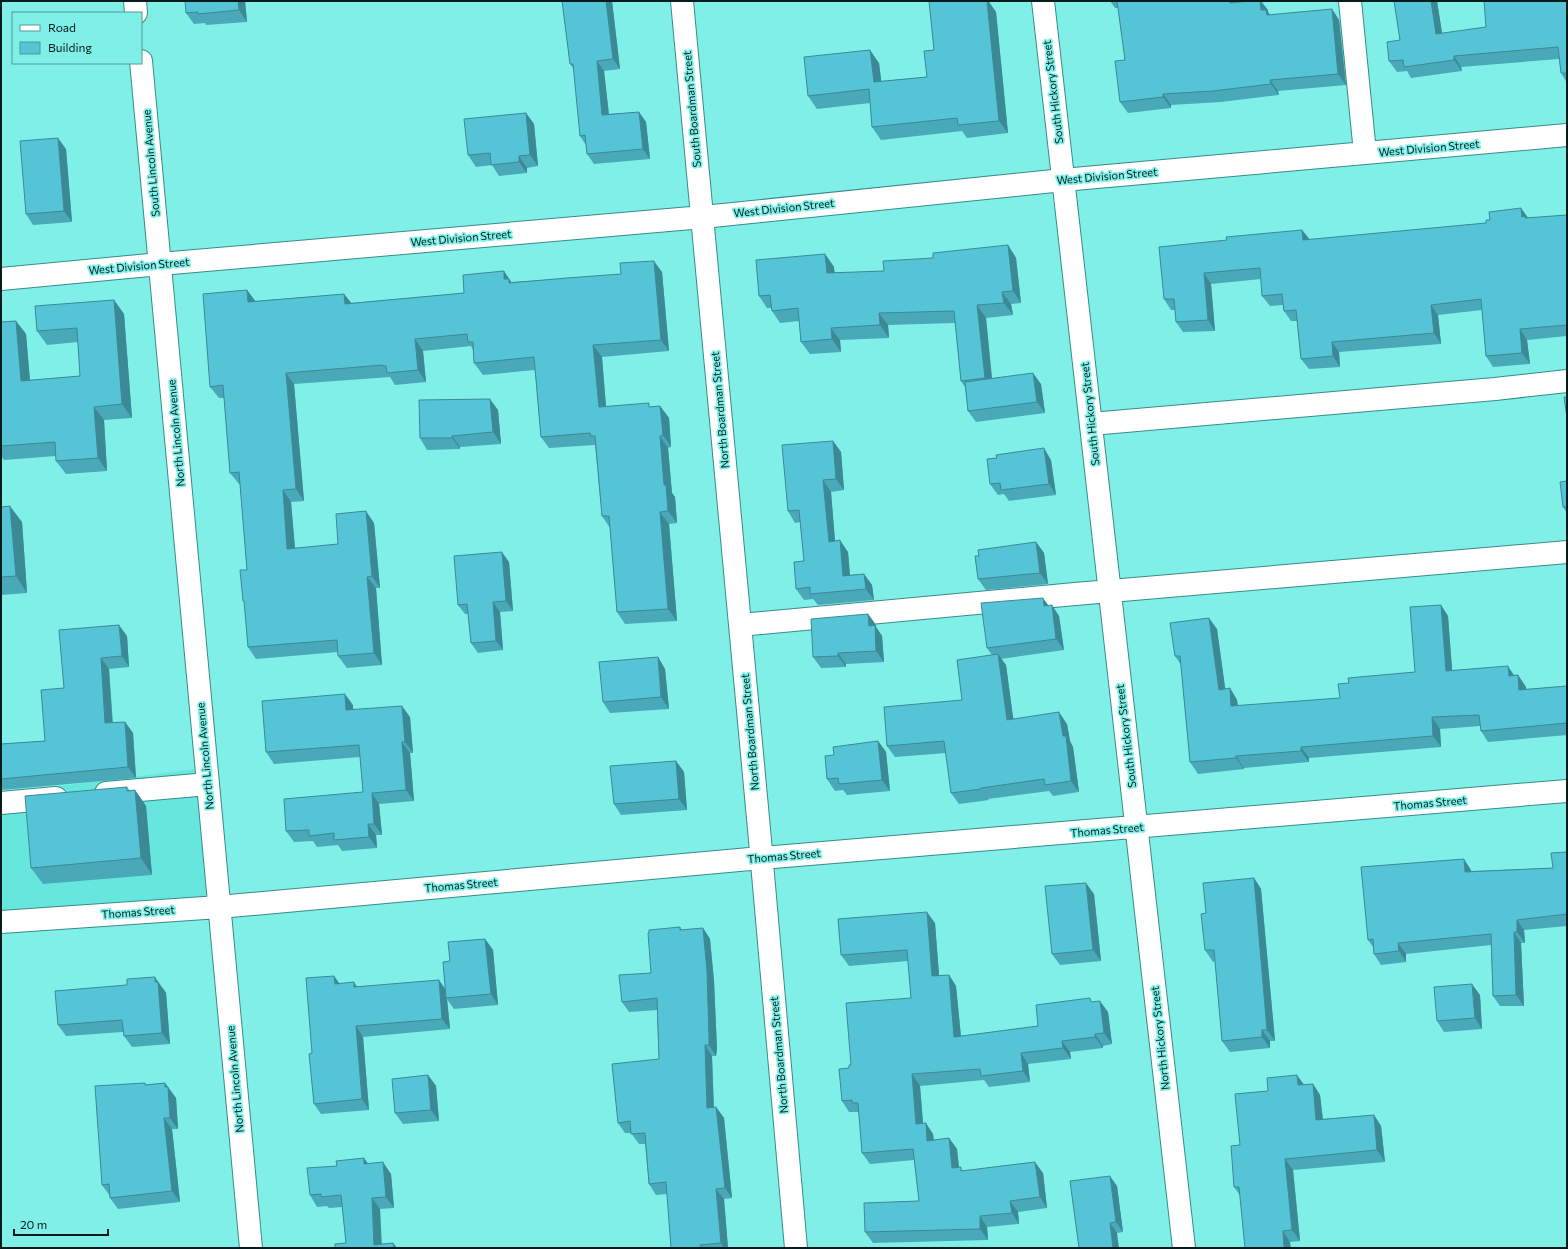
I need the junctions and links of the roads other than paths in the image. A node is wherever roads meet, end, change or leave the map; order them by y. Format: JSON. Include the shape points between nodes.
{"nodes":[{"id":1,"x":135,"y":1,"type":"edge"},
{"id":2,"x":682,"y":1,"type":"edge"},
{"id":3,"x":1043,"y":1,"type":"edge"},
{"id":4,"x":1350,"y":1,"type":"edge"},
{"id":5,"x":136,"y":12,"type":"edge"},
{"id":6,"x":141,"y":64,"type":"edge"},
{"id":7,"x":1567,"y":135,"type":"edge"},
{"id":8,"x":1365,"y":153,"type":"junction"},
{"id":9,"x":1063,"y":180,"type":"junction"},
{"id":10,"x":703,"y":217,"type":"junction"},
{"id":11,"x":160,"y":264,"type":"junction"},
{"id":12,"x":1,"y":279,"type":"edge"},
{"id":13,"x":1567,"y":381,"type":"edge"},
{"id":14,"x":1091,"y":424,"type":"junction"},
{"id":15,"x":1567,"y":552,"type":"edge"},
{"id":16,"x":1110,"y":591,"type":"junction"},
{"id":17,"x":740,"y":624,"type":"junction"},
{"id":18,"x":208,"y":784,"type":"junction"},
{"id":19,"x":1567,"y":791,"type":"edge"},
{"id":20,"x":1,"y":803,"type":"edge"},
{"id":21,"x":1136,"y":827,"type":"junction"},
{"id":22,"x":762,"y":858,"type":"junction"},
{"id":23,"x":219,"y":907,"type":"junction"},
{"id":24,"x":1,"y":922,"type":"edge"},
{"id":25,"x":251,"y":1248,"type":"edge"},
{"id":26,"x":796,"y":1248,"type":"edge"},
{"id":27,"x":1184,"y":1248,"type":"edge"}],
"edges":[{"from":1,"to":5,"type":"street"},
{"from":2,"to":10,"type":"street","name":"South Boardman Street"},
{"from":3,"to":9,"type":"street","name":"South Hickory Street"},
{"from":4,"to":8,"type":"street"},
{"from":6,"to":11,"type":"street","name":"South Lincoln Avenue"},
{"from":7,"to":8,"type":"street","name":"West Division Street"},
{"from":8,"to":9,"type":"street","name":"West Division Street"},
{"from":9,"to":10,"type":"street","name":"West Division Street"},
{"from":9,"to":14,"type":"street","name":"South Hickory Street"},
{"from":10,"to":11,"type":"street","name":"West Division Street"},
{"from":10,"to":17,"type":"street","name":"North Boardman Street"},
{"from":11,"to":12,"type":"street","name":"West Division Street"},
{"from":11,"to":18,"type":"street","name":"North Lincoln Avenue"},
{"from":13,"to":14,"type":"street"},
{"from":14,"to":16,"type":"street","name":"South Hickory Street"},
{"from":15,"to":16,"type":"street"},
{"from":16,"to":17,"type":"street"},
{"from":16,"to":21,"type":"street","name":"South Hickory Street"},
{"from":17,"to":22,"type":"street","name":"North Boardman Street"},
{"from":18,"to":20,"type":"street"},
{"from":18,"to":23,"type":"street","name":"North Lincoln Avenue"},
{"from":19,"to":21,"type":"street","name":"Thomas Street"},
{"from":21,"to":22,"type":"street","name":"Thomas Street"},
{"from":21,"to":27,"type":"street","name":"North Hickory Street"},
{"from":22,"to":23,"type":"street","name":"Thomas Street"},
{"from":22,"to":26,"type":"street","name":"North Boardman Street"},
{"from":23,"to":24,"type":"street","name":"Thomas Street"},
{"from":23,"to":25,"type":"street","name":"North Lincoln Avenue"}]}
